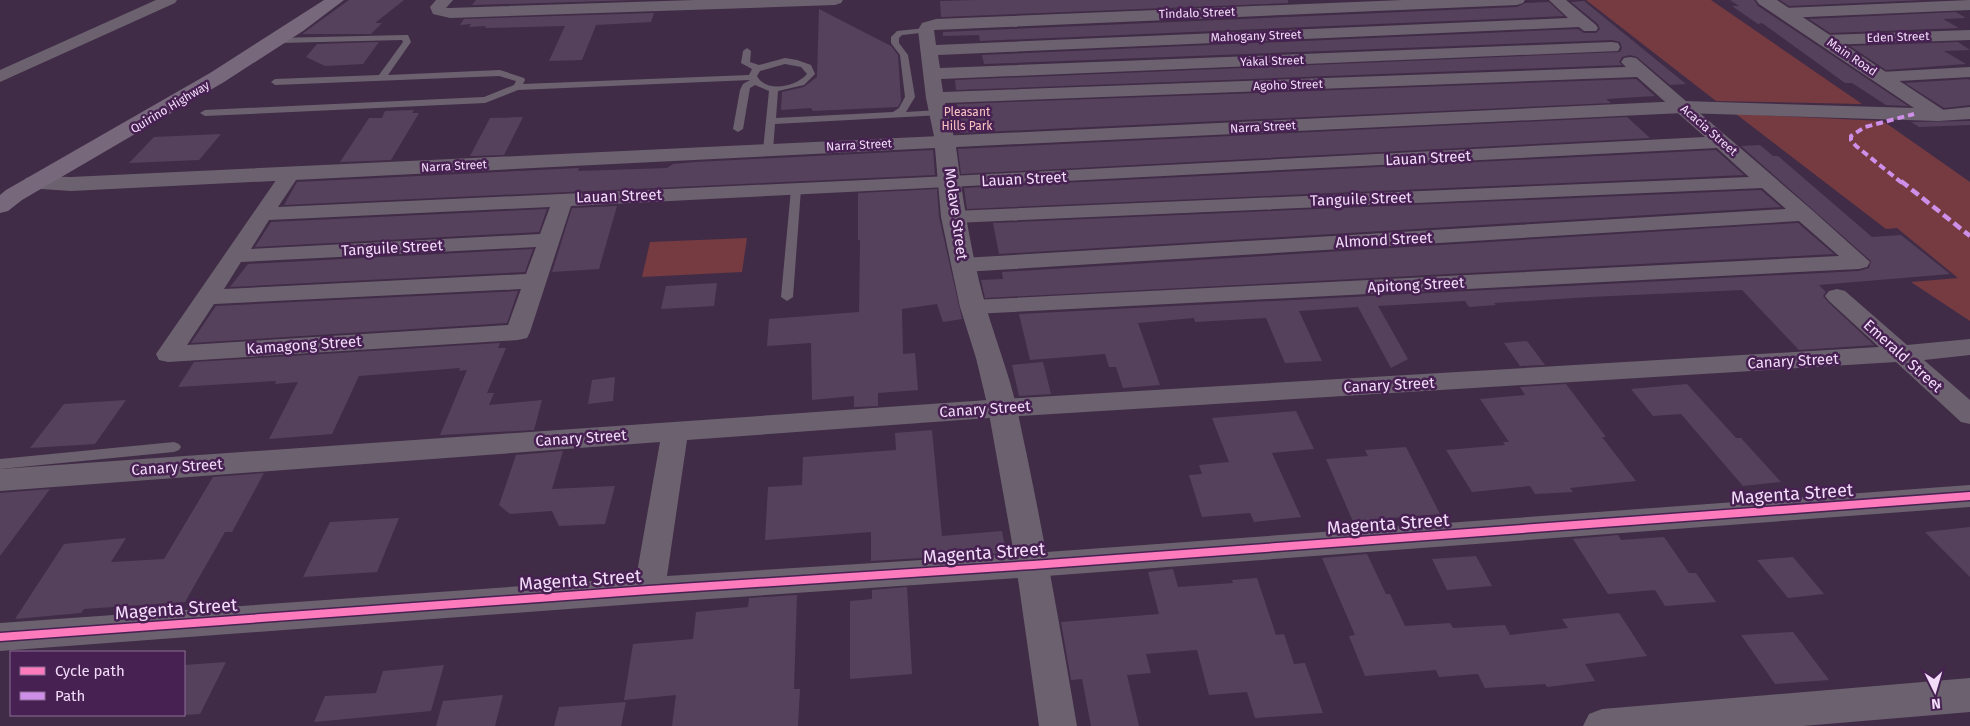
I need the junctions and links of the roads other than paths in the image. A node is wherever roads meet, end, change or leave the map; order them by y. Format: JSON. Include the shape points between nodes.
{"nodes":[{"id":1,"x":169,"y":0,"type":"edge"},
{"id":2,"x":335,"y":0,"type":"edge"},
{"id":3,"x":834,"y":0,"type":"edge"},
{"id":4,"x":1517,"y":0,"type":"edge"},
{"id":5,"x":1558,"y":0,"type":"edge"},
{"id":6,"x":1765,"y":0,"type":"edge"},
{"id":7,"x":720,"y":2,"type":"edge"},
{"id":8,"x":1970,"y":5,"type":"edge"},
{"id":9,"x":442,"y":6,"type":"edge"},
{"id":10,"x":1784,"y":13,"type":"junction"},
{"id":11,"x":1583,"y":22,"type":"junction"},
{"id":12,"x":931,"y":27,"type":"junction"},
{"id":13,"x":1970,"y":35,"type":"edge"},
{"id":14,"x":280,"y":40,"type":"junction"},
{"id":15,"x":1826,"y":40,"type":"junction"},
{"id":16,"x":1612,"y":47,"type":"junction"},
{"id":17,"x":929,"y":50,"type":"junction"},
{"id":18,"x":747,"y":51,"type":"dead end"},
{"id":19,"x":1642,"y":72,"type":"junction"},
{"id":20,"x":1970,"y":72,"type":"edge"},
{"id":21,"x":756,"y":74,"type":"junction"},
{"id":22,"x":932,"y":74,"type":"junction"},
{"id":23,"x":1881,"y":76,"type":"junction"},
{"id":24,"x":0,"y":77,"type":"edge"},
{"id":25,"x":382,"y":77,"type":"junction"},
{"id":26,"x":275,"y":82,"type":"dead end"},
{"id":27,"x":519,"y":83,"type":"junction"},
{"id":28,"x":774,"y":88,"type":"junction"},
{"id":29,"x":937,"y":105,"type":"junction"},
{"id":30,"x":1683,"y":108,"type":"junction"},
{"id":31,"x":205,"y":113,"type":"dead end"},
{"id":32,"x":1970,"y":113,"type":"edge"},
{"id":33,"x":1938,"y":114,"type":"junction"},
{"id":34,"x":893,"y":115,"type":"junction"},
{"id":35,"x":771,"y":121,"type":"junction"},
{"id":36,"x":738,"y":129,"type":"dead end"},
{"id":37,"x":945,"y":141,"type":"junction"},
{"id":38,"x":1723,"y":142,"type":"junction"},
{"id":39,"x":768,"y":150,"type":"junction"},
{"id":40,"x":290,"y":174,"type":"junction"},
{"id":41,"x":950,"y":182,"type":"junction"},
{"id":42,"x":1768,"y":182,"type":"junction"},
{"id":43,"x":34,"y":183,"type":"junction"},
{"id":44,"x":796,"y":189,"type":"junction"},
{"id":45,"x":563,"y":199,"type":"junction"},
{"id":46,"x":0,"y":206,"type":"edge"},
{"id":47,"x":264,"y":214,"type":"junction"},
{"id":48,"x":1805,"y":214,"type":"junction"},
{"id":49,"x":953,"y":217,"type":"junction"},
{"id":50,"x":550,"y":240,"type":"junction"},
{"id":51,"x":235,"y":256,"type":"junction"},
{"id":52,"x":1860,"y":262,"type":"joint"},
{"id":53,"x":963,"y":265,"type":"junction"},
{"id":54,"x":535,"y":281,"type":"junction"},
{"id":55,"x":1837,"y":296,"type":"dead end"},
{"id":56,"x":206,"y":297,"type":"junction"},
{"id":57,"x":787,"y":298,"type":"dead end"},
{"id":58,"x":973,"y":307,"type":"junction"},
{"id":59,"x":1970,"y":347,"type":"edge"},
{"id":60,"x":1900,"y":354,"type":"junction"},
{"id":61,"x":1002,"y":408,"type":"junction"},
{"id":62,"x":1970,"y":415,"type":"edge"},
{"id":63,"x":675,"y":431,"type":"junction"},
{"id":64,"x":174,"y":448,"type":"dead end"},
{"id":65,"x":0,"y":464,"type":"edge"},
{"id":66,"x":0,"y":480,"type":"edge"},
{"id":67,"x":1970,"y":496,"type":"edge"},
{"id":68,"x":1033,"y":565,"type":"junction"},
{"id":69,"x":649,"y":590,"type":"junction"},
{"id":70,"x":0,"y":637,"type":"edge"},
{"id":71,"x":1970,"y":695,"type":"edge"},
{"id":72,"x":1058,"y":726,"type":"edge"},
{"id":73,"x":1602,"y":726,"type":"edge"}],
"edges":[{"from":1,"to":24,"type":"street"},
{"from":2,"to":14,"type":"main road","name":"Quirino Highway"},
{"from":3,"to":7,"type":"street"},
{"from":4,"to":12,"type":"street","name":"Tindalo Street"},
{"from":5,"to":11,"type":"street","name":"Acacia Street"},
{"from":6,"to":10,"type":"street","name":"Main Road"},
{"from":7,"to":9,"type":"street","via":[[450,13]]},
{"from":8,"to":10,"type":"street"},
{"from":10,"to":15,"type":"street","name":"Main Road"},
{"from":11,"to":16,"type":"street","name":"Acacia Street"},
{"from":11,"to":17,"type":"street","name":"Mahogany Street"},
{"from":12,"to":17,"type":"street","name":"Molave Street"},
{"from":12,"to":34,"type":"lane","via":[[900,33],[895,37],[904,55],[910,97],[903,110]]},
{"from":13,"to":15,"type":"street","name":"Eden Street"},
{"from":14,"to":25,"type":"lane","via":[[405,37],[407,42]]},
{"from":14,"to":43,"type":"main road","name":"Quirino Highway","via":[[160,113]]},
{"from":15,"to":23,"type":"street","name":"Main Road"},
{"from":16,"to":19,"type":"street","name":"Acacia Street"},
{"from":16,"to":22,"type":"street","name":"Yakal Street"},
{"from":17,"to":22,"type":"street","name":"Molave Street"},
{"from":18,"to":21,"type":"lane","via":[[745,63]]},
{"from":19,"to":29,"type":"street","name":"Agoho Street"},
{"from":19,"to":30,"type":"street","name":"Acacia Street"},
{"from":20,"to":23,"type":"street"},
{"from":21,"to":27,"type":"lane"},
{"from":21,"to":28,"type":"lane","via":[[760,85]]},
{"from":21,"to":28,"type":"lane","via":[[766,64],[785,61],[802,64],[811,70],[809,79],[804,83]]},
{"from":21,"to":36,"type":"lane","via":[[744,90]]},
{"from":22,"to":29,"type":"street","name":"Molave Street"},
{"from":23,"to":33,"type":"street","name":"Main Road"},
{"from":25,"to":26,"type":"lane"},
{"from":25,"to":27,"type":"lane","via":[[500,73]]},
{"from":27,"to":31,"type":"lane","via":[[485,100]]},
{"from":28,"to":35,"type":"lane"},
{"from":29,"to":34,"type":"lane"},
{"from":29,"to":37,"type":"street","name":"Molave Street"},
{"from":30,"to":33,"type":"street","name":"Narra Street"},
{"from":30,"to":37,"type":"street","name":"Narra Street"},
{"from":30,"to":38,"type":"street","name":"Acacia Street"},
{"from":32,"to":33,"type":"street"},
{"from":34,"to":35,"type":"lane"},
{"from":35,"to":39,"type":"lane"},
{"from":37,"to":39,"type":"street","name":"Narra Street"},
{"from":37,"to":41,"type":"street","name":"Molave Street"},
{"from":38,"to":41,"type":"street","name":"Lauan Street"},
{"from":38,"to":42,"type":"street","name":"Acacia Street"},
{"from":39,"to":40,"type":"street","name":"Narra Street"},
{"from":40,"to":43,"type":"street","name":"Narra Street"},
{"from":40,"to":47,"type":"street","name":"Kamagong Street"},
{"from":41,"to":44,"type":"street","name":"Lauan Street"},
{"from":41,"to":49,"type":"street","name":"Molave Street"},
{"from":42,"to":48,"type":"street","name":"Acacia Street"},
{"from":42,"to":49,"type":"street","name":"Tanguile Street"},
{"from":43,"to":46,"type":"main road","name":"Quirino Highway"},
{"from":44,"to":45,"type":"street","name":"Lauan Street"},
{"from":44,"to":57,"type":"lane"},
{"from":45,"to":47,"type":"street","name":"Lauan Street"},
{"from":45,"to":50,"type":"street","name":"Kamagong Street"},
{"from":47,"to":51,"type":"street","name":"Kamagong Street"},
{"from":48,"to":52,"type":"street","name":"Acacia Street"},
{"from":48,"to":53,"type":"street","name":"Almond Street"},
{"from":49,"to":53,"type":"street","name":"Molave Street"},
{"from":50,"to":51,"type":"street","name":"Tanguile Street"},
{"from":50,"to":54,"type":"street","name":"Kamagong Street"},
{"from":51,"to":56,"type":"street","name":"Kamagong Street"},
{"from":52,"to":58,"type":"street","name":"Apitong Street"},
{"from":53,"to":58,"type":"street","name":"Molave Street"},
{"from":54,"to":56,"type":"street"},
{"from":54,"to":56,"type":"street","name":"Kamagong Street","via":[[518,332],[168,354]]},
{"from":55,"to":60,"type":"street","name":"Emerald Street"},
{"from":58,"to":61,"type":"street","name":"Molave Street"},
{"from":59,"to":60,"type":"street","name":"Canary Street"},
{"from":60,"to":61,"type":"street","name":"Canary Street"},
{"from":60,"to":62,"type":"street","name":"Emerald Street"},
{"from":61,"to":63,"type":"street","name":"Canary Street"},
{"from":61,"to":68,"type":"street","name":"Molave Street"},
{"from":63,"to":66,"type":"street","name":"Canary Street"},
{"from":63,"to":69,"type":"street"},
{"from":64,"to":65,"type":"lane"},
{"from":67,"to":68,"type":"street","name":"Magenta Street"},
{"from":68,"to":69,"type":"street","name":"Magenta Street"},
{"from":68,"to":72,"type":"street","name":"Molave Street"},
{"from":69,"to":70,"type":"street","name":"Magenta Street"},
{"from":71,"to":73,"type":"street"}]}
